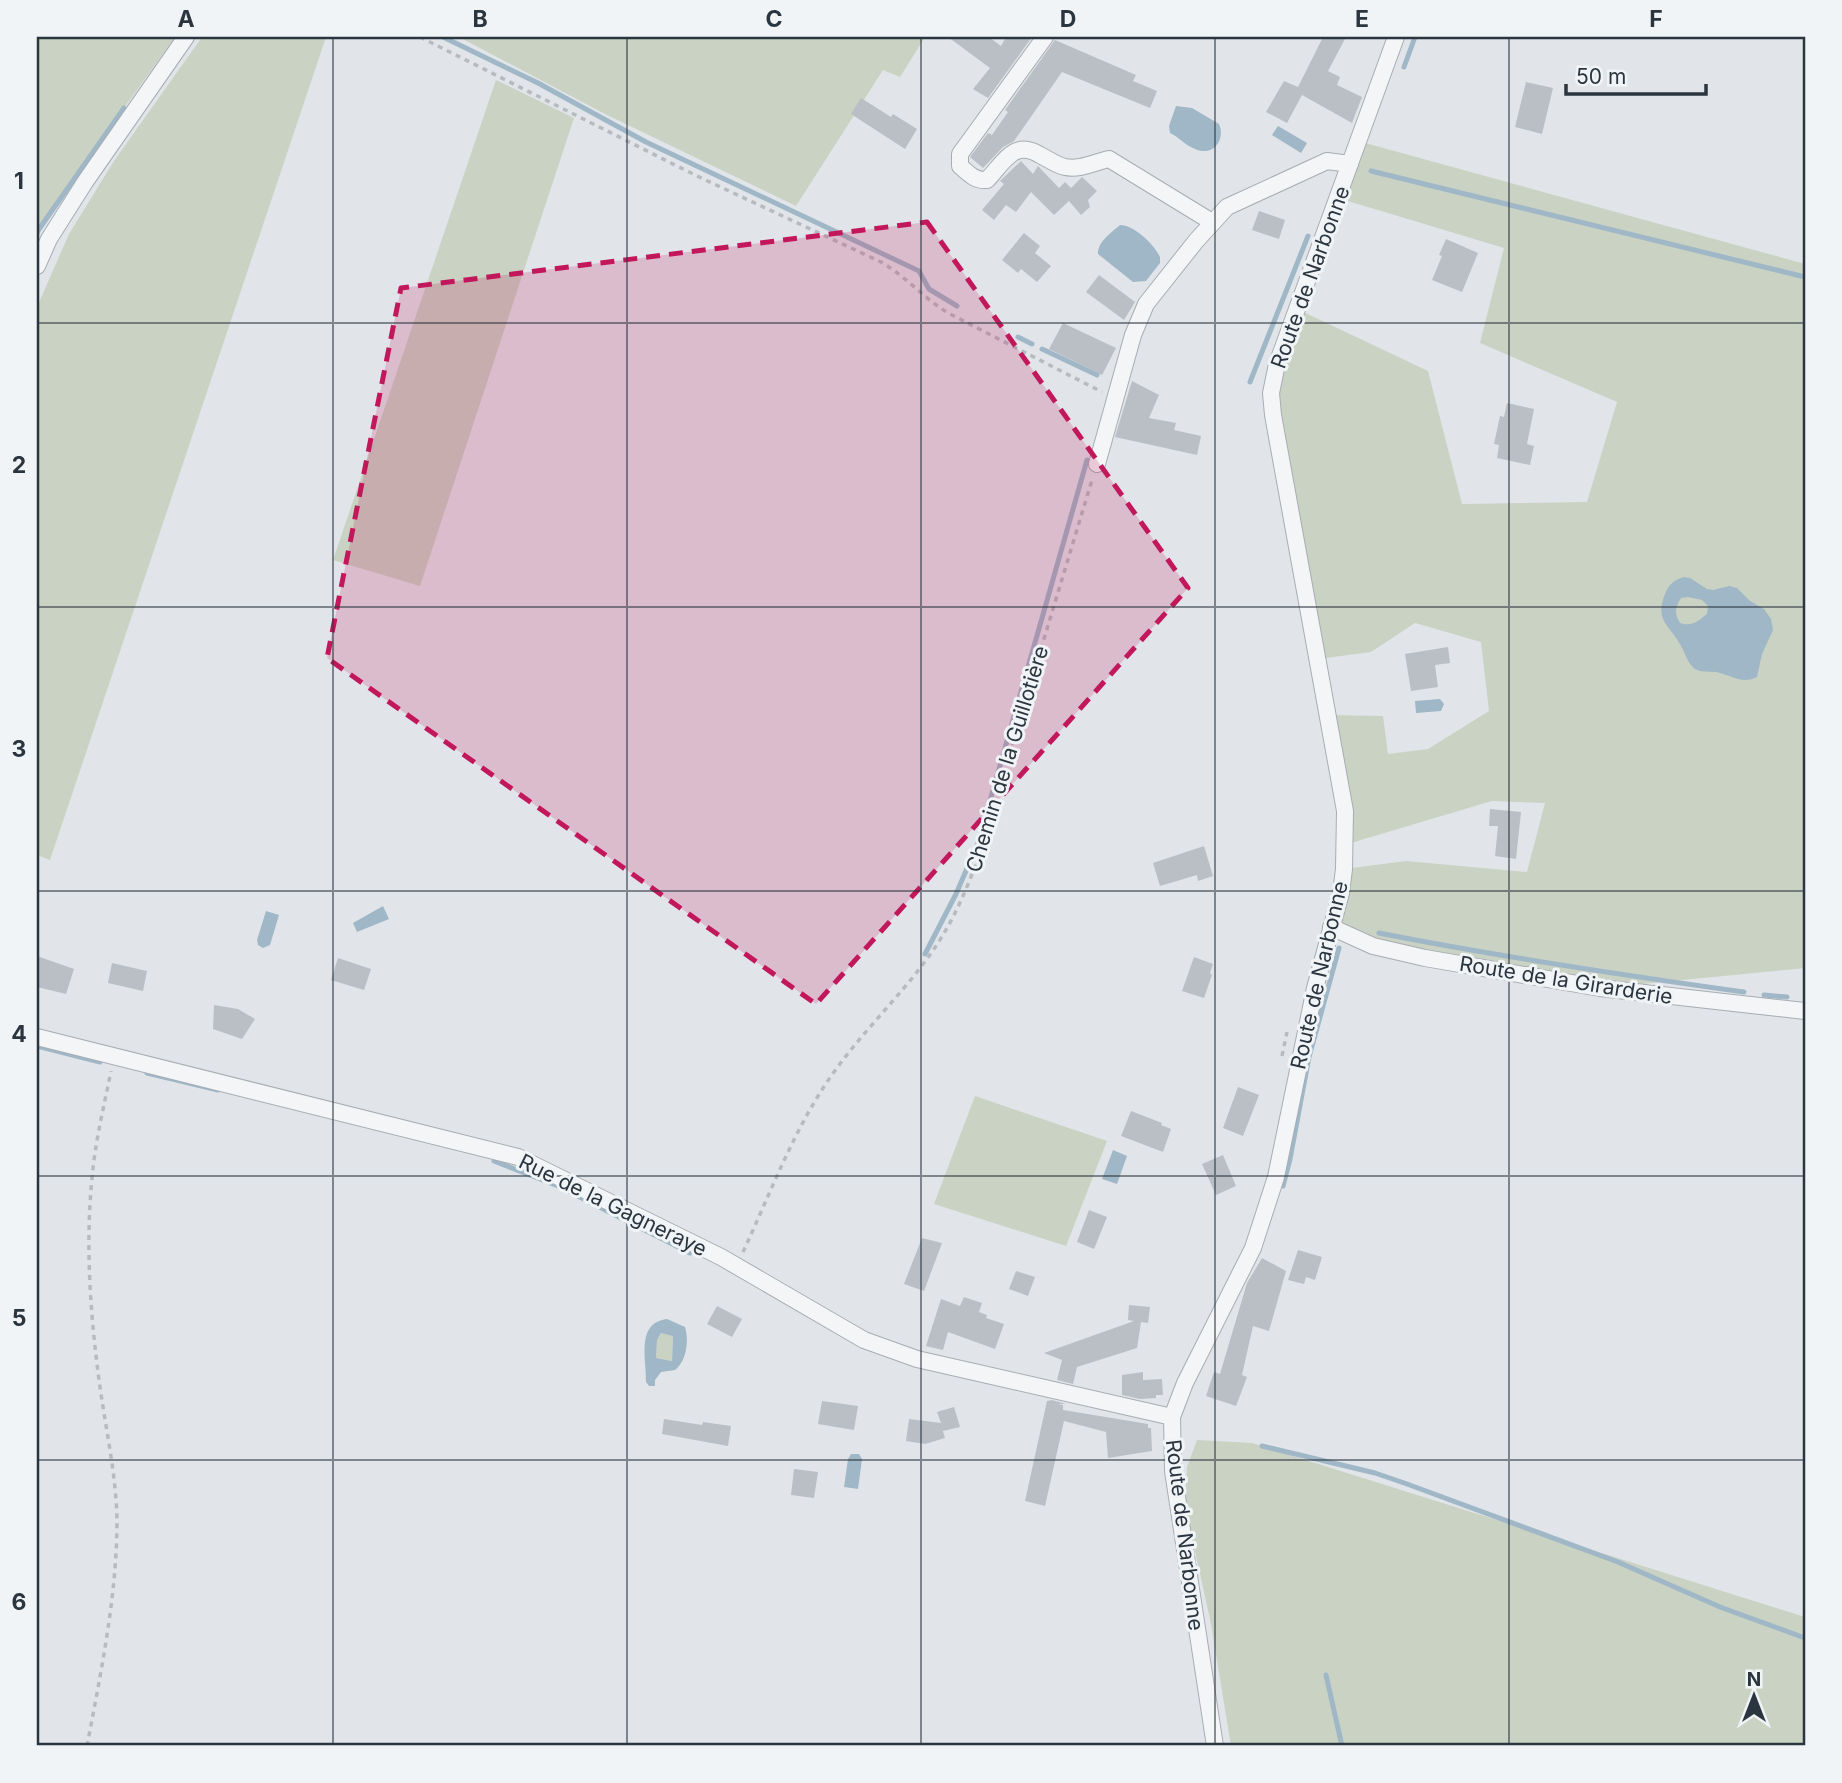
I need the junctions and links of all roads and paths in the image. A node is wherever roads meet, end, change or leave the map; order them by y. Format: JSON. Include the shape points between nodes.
{"nodes":[{"id":1,"x":186,"y":37,"type":"edge"},
{"id":2,"x":420,"y":37,"type":"edge"},
{"id":3,"x":1045,"y":37,"type":"edge"},
{"id":4,"x":1396,"y":37,"type":"edge"},
{"id":5,"x":1350,"y":164,"type":"junction"},
{"id":6,"x":1212,"y":222,"type":"junction"},
{"id":7,"x":37,"y":266,"type":"edge"},
{"id":8,"x":1115,"y":399,"type":"junction"},
{"id":9,"x":1097,"y":464,"type":"joint"},
{"id":10,"x":1331,"y":928,"type":"junction"},
{"id":11,"x":1805,"y":1012,"type":"edge"},
{"id":12,"x":1290,"y":1020,"type":"dead end"},
{"id":13,"x":37,"y":1037,"type":"edge"},
{"id":14,"x":114,"y":1056,"type":"junction"},
{"id":15,"x":1281,"y":1063,"type":"dead end"},
{"id":16,"x":737,"y":1266,"type":"junction"},
{"id":17,"x":1172,"y":1417,"type":"junction"},
{"id":18,"x":87,"y":1746,"type":"edge"},
{"id":19,"x":1215,"y":1746,"type":"edge"}],
"edges":[{"from":1,"to":7,"type":"street","via":[[85,182]]},
{"from":2,"to":8,"type":"path","via":[[881,262],[905,277],[935,306]]},
{"from":3,"to":6,"type":"street","via":[[960,154],[961,166],[972,177],[987,180],[1020,148],[1061,167],[1109,159]]},
{"from":4,"to":5,"type":"street","name":"Route de Narbonne"},
{"from":5,"to":6,"type":"street","via":[[1328,161],[1316,165],[1227,206]]},
{"from":5,"to":10,"type":"street","name":"Route de Narbonne","via":[[1277,364],[1272,393],[1345,811],[1344,869]]},
{"from":6,"to":8,"type":"street","via":[[1146,304]]},
{"from":8,"to":9,"type":"street"},
{"from":9,"to":16,"type":"path","name":"Chemin de la Guillotière","via":[[995,803],[957,911],[912,982],[864,1032],[832,1075],[800,1130]]},
{"from":10,"to":11,"type":"street","name":"Route de la Girarderie","via":[[1373,946],[1425,958],[1600,988]]},
{"from":10,"to":17,"type":"street","name":"Route de Narbonne","via":[[1263,1221]]},
{"from":12,"to":15,"type":"path"},
{"from":13,"to":14,"type":"street","name":"Rue de la Gagneraye"},
{"from":14,"to":16,"type":"street","name":"Rue de la Gagneraye","via":[[517,1157]]},
{"from":14,"to":18,"type":"path","via":[[94,1159],[89,1265],[117,1522],[109,1618]]},
{"from":16,"to":17,"type":"street","name":"Rue de la Gagneraye","via":[[864,1340],[917,1359]]},
{"from":17,"to":19,"type":"street","name":"Route de Narbonne","via":[[1173,1471]]}]}
